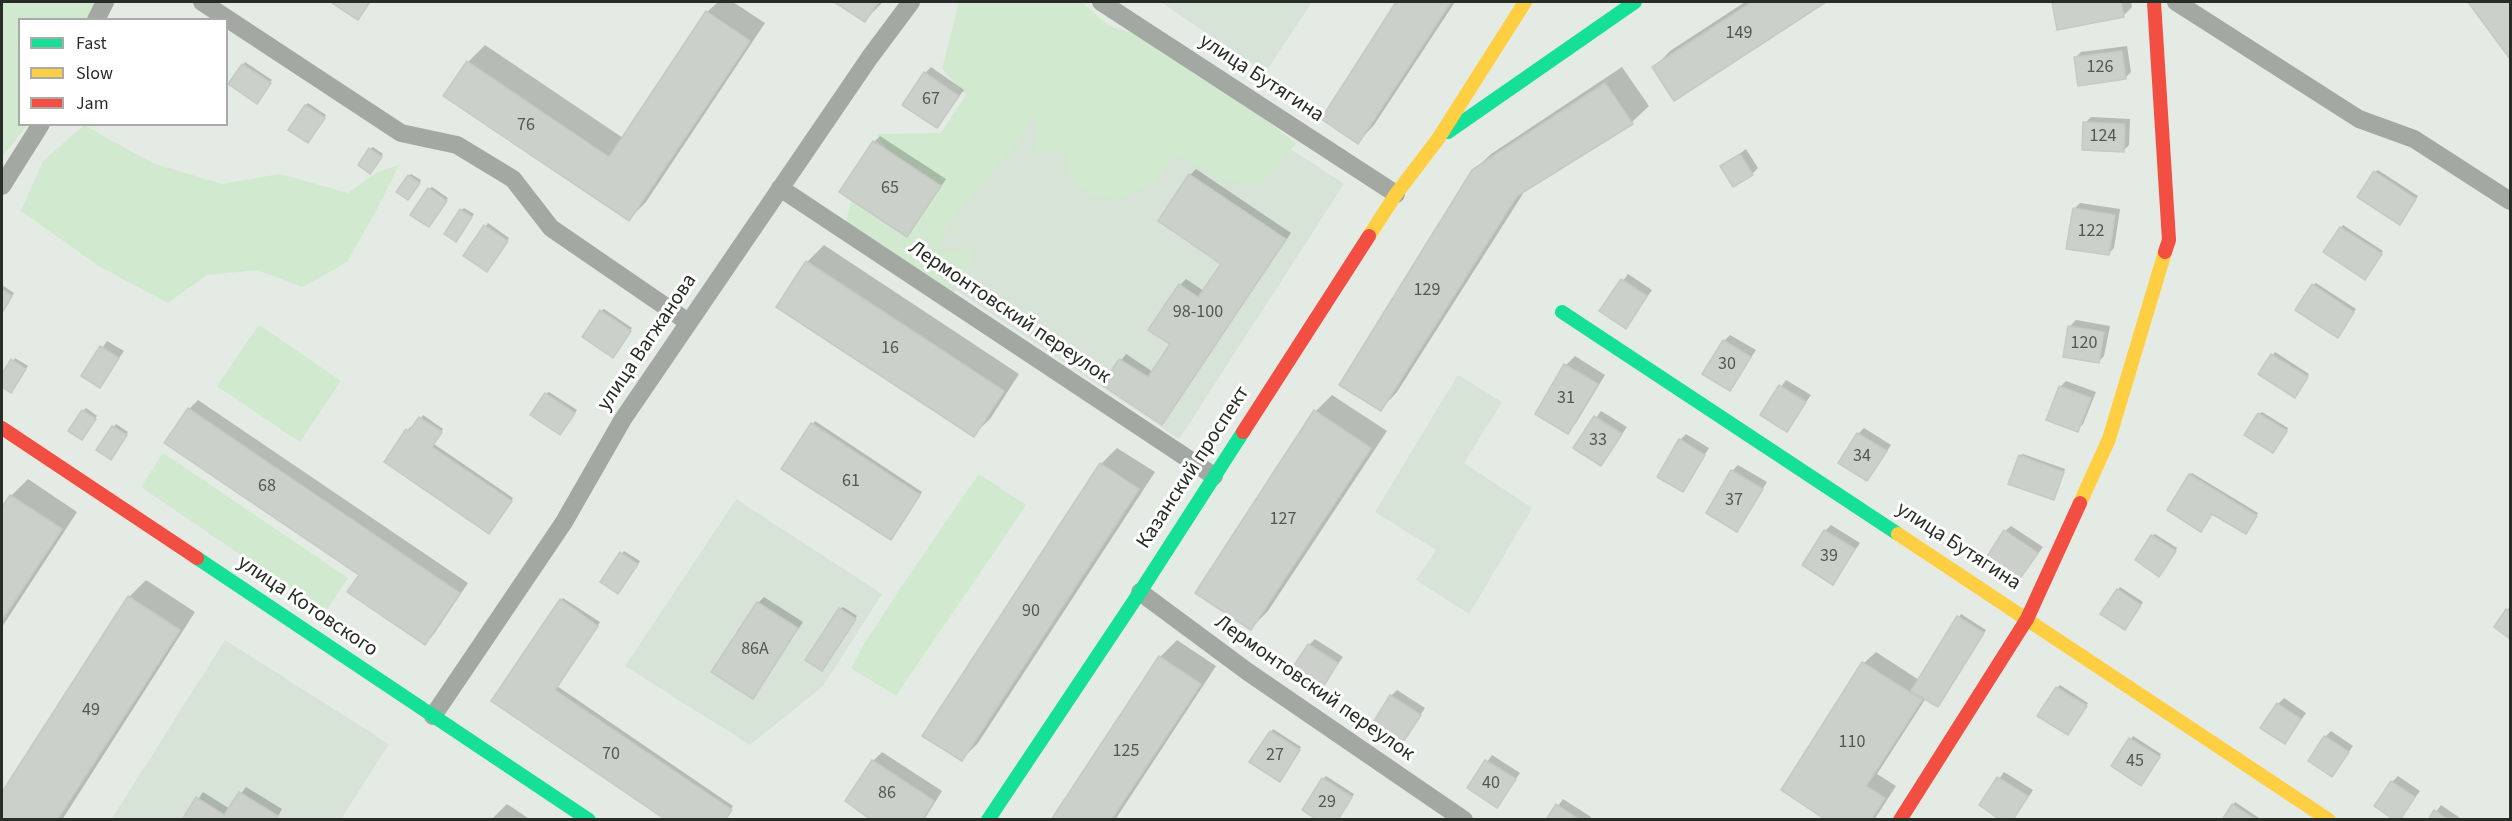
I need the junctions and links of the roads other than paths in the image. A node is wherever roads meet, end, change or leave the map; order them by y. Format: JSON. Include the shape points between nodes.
{"nodes":[{"id":1,"x":105,"y":2,"type":"edge"},
{"id":2,"x":202,"y":2,"type":"edge"},
{"id":3,"x":911,"y":2,"type":"edge"},
{"id":4,"x":1101,"y":2,"type":"edge"},
{"id":5,"x":1525,"y":2,"type":"edge"},
{"id":6,"x":1635,"y":2,"type":"edge"},
{"id":7,"x":2154,"y":2,"type":"edge"},
{"id":8,"x":2176,"y":2,"type":"edge"},
{"id":9,"x":97,"y":18,"type":"edge"},
{"id":10,"x":226,"y":18,"type":"edge"},
{"id":11,"x":228,"y":19,"type":"edge"},
{"id":12,"x":40,"y":126,"type":"edge"},
{"id":13,"x":1438,"y":140,"type":"junction"},
{"id":14,"x":2,"y":186,"type":"edge"},
{"id":15,"x":780,"y":188,"type":"junction"},
{"id":16,"x":1396,"y":194,"type":"junction"},
{"id":17,"x":2511,"y":201,"type":"edge"},
{"id":18,"x":1562,"y":312,"type":"dead end"},
{"id":19,"x":688,"y":322,"type":"junction"},
{"id":20,"x":2,"y":428,"type":"edge"},
{"id":21,"x":1214,"y":476,"type":"junction"},
{"id":22,"x":1140,"y":592,"type":"junction"},
{"id":23,"x":2027,"y":619,"type":"junction"},
{"id":24,"x":433,"y":716,"type":"junction"},
{"id":25,"x":589,"y":819,"type":"edge"},
{"id":26,"x":988,"y":819,"type":"edge"},
{"id":27,"x":1464,"y":819,"type":"edge"},
{"id":28,"x":1900,"y":819,"type":"edge"},
{"id":29,"x":2329,"y":819,"type":"edge"}],
"edges":[{"from":1,"to":9,"type":"street"},
{"from":2,"to":10,"type":"street"},
{"from":3,"to":15,"type":"street","name":"улица Вагжанова"},
{"from":4,"to":16,"type":"street","name":"улица Бутягина"},
{"from":5,"to":13,"type":"street","name":"Казанский проспект"},
{"from":6,"to":13,"type":"street","name":"Казанский проспект"},
{"from":7,"to":23,"type":"street","via":[[2169,240],[2109,439]]},
{"from":8,"to":17,"type":"street","via":[[2359,119],[2414,139]]},
{"from":11,"to":19,"type":"street","via":[[401,133],[457,145],[513,179],[551,228]]},
{"from":12,"to":14,"type":"street"},
{"from":13,"to":16,"type":"street","name":"Казанский проспект"},
{"from":15,"to":19,"type":"street","name":"улица Вагжанова"},
{"from":15,"to":21,"type":"street","name":"Лермонтовский переулок"},
{"from":16,"to":21,"type":"street","name":"Казанский проспект"},
{"from":18,"to":23,"type":"street","name":"улица Бутягина"},
{"from":19,"to":24,"type":"street","name":"улица Вагжанова","via":[[623,419],[564,522]]},
{"from":20,"to":24,"type":"street","name":"улица Котовского"},
{"from":21,"to":22,"type":"street","name":"Казанский проспект"},
{"from":22,"to":26,"type":"street","name":"Казанский проспект"},
{"from":22,"to":27,"type":"street","name":"Лермонтовский переулок","via":[[1248,672]]},
{"from":23,"to":28,"type":"street"},
{"from":23,"to":29,"type":"street","name":"улица Бутягина"},
{"from":24,"to":25,"type":"street","name":"улица Котовского"}]}
